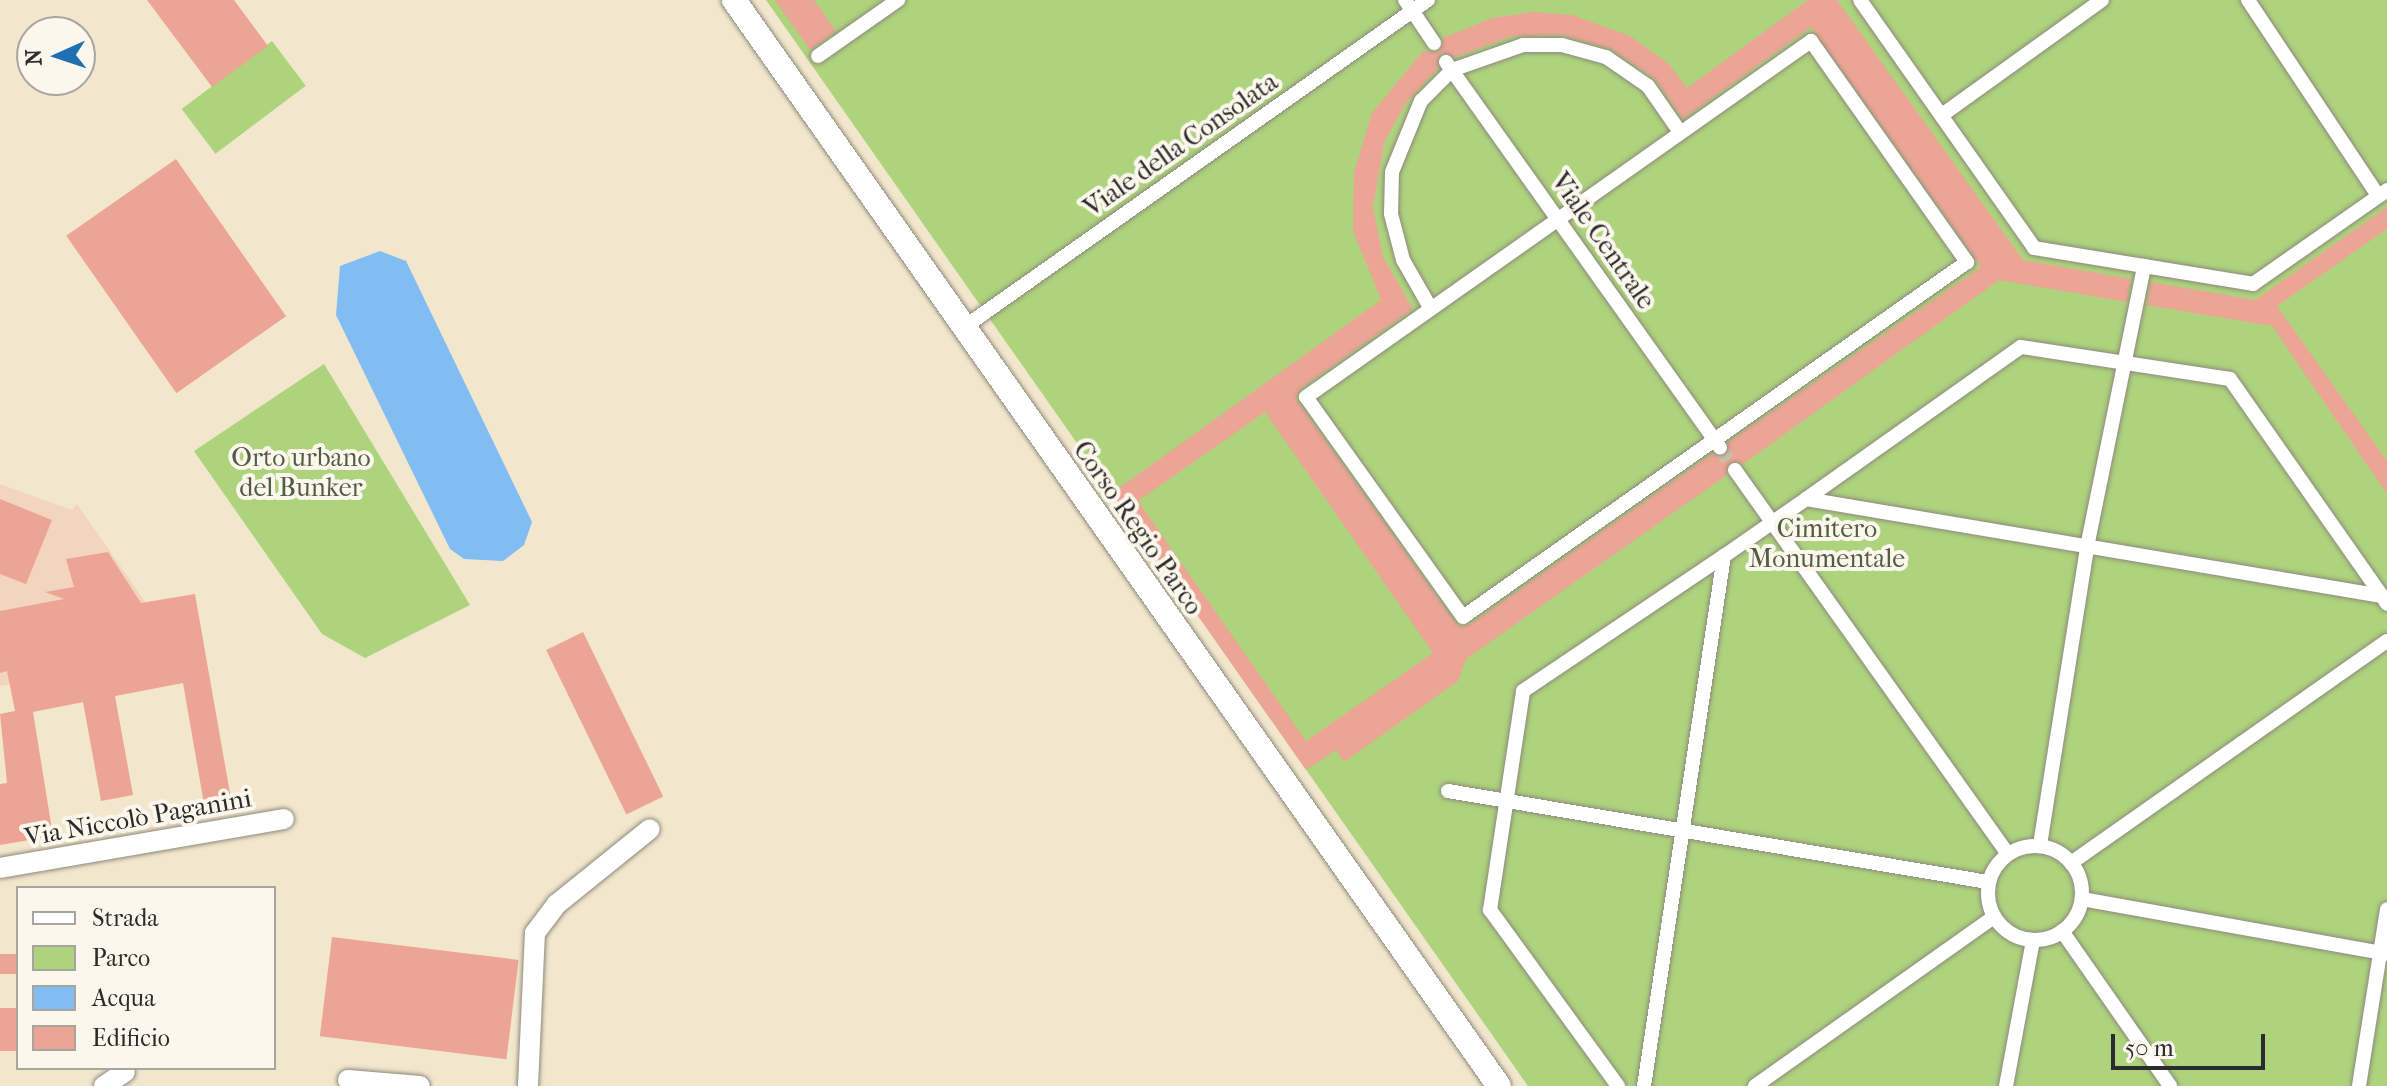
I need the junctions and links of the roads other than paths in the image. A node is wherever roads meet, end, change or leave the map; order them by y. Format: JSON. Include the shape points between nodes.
{"nodes":[{"id":1,"x":734,"y":0,"type":"edge"},
{"id":2,"x":898,"y":0,"type":"edge"},
{"id":3,"x":1428,"y":0,"type":"edge"},
{"id":4,"x":1860,"y":0,"type":"edge"},
{"id":5,"x":2102,"y":0,"type":"edge"},
{"id":6,"x":2248,"y":0,"type":"edge"},
{"id":7,"x":1409,"y":5,"type":"edge"},
{"id":8,"x":1434,"y":43,"type":"dead end"},
{"id":9,"x":818,"y":56,"type":"dead end"},
{"id":10,"x":1449,"y":66,"type":"junction"},
{"id":11,"x":1942,"y":115,"type":"junction"},
{"id":12,"x":1680,"y":132,"type":"junction"},
{"id":13,"x":2383,"y":193,"type":"edge"},
{"id":14,"x":1557,"y":217,"type":"junction"},
{"id":15,"x":2144,"y":266,"type":"junction"},
{"id":16,"x":1431,"y":309,"type":"junction"},
{"id":17,"x":963,"y":328,"type":"junction"},
{"id":18,"x":2121,"y":364,"type":"junction"},
{"id":19,"x":1717,"y":443,"type":"junction"},
{"id":20,"x":1735,"y":470,"type":"tunnel mouth"},
{"id":21,"x":1806,"y":499,"type":"junction"},
{"id":22,"x":1770,"y":523,"type":"junction"},
{"id":23,"x":2087,"y":547,"type":"junction"},
{"id":24,"x":1724,"y":556,"type":"junction"},
{"id":25,"x":2384,"y":600,"type":"edge"},
{"id":26,"x":2387,"y":641,"type":"edge"},
{"id":27,"x":1448,"y":791,"type":"dead end"},
{"id":28,"x":1506,"y":801,"type":"junction"},
{"id":29,"x":284,"y":819,"type":"dead end"},
{"id":30,"x":650,"y":829,"type":"dead end"},
{"id":31,"x":1685,"y":831,"type":"junction"},
{"id":32,"x":2040,"y":845,"type":"junction"},
{"id":33,"x":2008,"y":854,"type":"junction"},
{"id":34,"x":2071,"y":863,"type":"junction"},
{"id":35,"x":0,"y":868,"type":"edge"},
{"id":36,"x":1988,"y":882,"type":"junction"},
{"id":37,"x":2082,"y":899,"type":"junction"},
{"id":38,"x":2387,"y":909,"type":"edge"},
{"id":39,"x":1994,"y":917,"type":"junction"},
{"id":40,"x":2062,"y":931,"type":"junction"},
{"id":41,"x":2033,"y":940,"type":"junction"},
{"id":42,"x":2384,"y":953,"type":"edge"},
{"id":43,"x":125,"y":1072,"type":"dead end"},
{"id":44,"x":348,"y":1080,"type":"dead end"},
{"id":45,"x":104,"y":1086,"type":"edge"},
{"id":46,"x":420,"y":1086,"type":"edge"},
{"id":47,"x":528,"y":1086,"type":"edge"},
{"id":48,"x":1499,"y":1086,"type":"edge"},
{"id":49,"x":1618,"y":1086,"type":"edge"},
{"id":50,"x":1644,"y":1086,"type":"edge"},
{"id":51,"x":1755,"y":1086,"type":"edge"},
{"id":52,"x":2006,"y":1086,"type":"edge"},
{"id":53,"x":2170,"y":1086,"type":"edge"},
{"id":54,"x":2359,"y":1086,"type":"edge"}],
"edges":[{"from":1,"to":17,"type":"street","name":"Corso Regio Parco"},
{"from":2,"to":9,"type":"street"},
{"from":3,"to":7,"type":"street","name":"Viale della Consolata"},
{"from":4,"to":11,"type":"street"},
{"from":5,"to":11,"type":"street"},
{"from":6,"to":13,"type":"street"},
{"from":7,"to":8,"type":"street"},
{"from":7,"to":17,"type":"street","name":"Viale della Consolata"},
{"from":10,"to":12,"type":"street","via":[[1523,45],[1562,45],[1591,53],[1648,86]]},
{"from":10,"to":14,"type":"street","name":"Viale Centrale"},
{"from":10,"to":16,"type":"street","via":[[1421,101],[1392,172],[1391,214],[1403,260]]},
{"from":11,"to":15,"type":"street","via":[[2034,248]]},
{"from":12,"to":14,"type":"street"},
{"from":12,"to":19,"type":"street","via":[[1811,41],[1967,262]]},
{"from":13,"to":15,"type":"street","via":[[2253,284]]},
{"from":14,"to":16,"type":"street"},
{"from":14,"to":19,"type":"street","name":"Viale Centrale"},
{"from":15,"to":18,"type":"street"},
{"from":16,"to":19,"type":"street","via":[[1306,397],[1463,617]]},
{"from":17,"to":48,"type":"street","name":"Corso Regio Parco"},
{"from":18,"to":21,"type":"street","via":[[2021,347]]},
{"from":18,"to":23,"type":"street"},
{"from":18,"to":25,"type":"street","via":[[2230,379]]},
{"from":20,"to":22,"type":"street"},
{"from":21,"to":22,"type":"street"},
{"from":21,"to":23,"type":"street"},
{"from":22,"to":24,"type":"street"},
{"from":22,"to":33,"type":"street"},
{"from":23,"to":25,"type":"street"},
{"from":23,"to":32,"type":"street"},
{"from":24,"to":28,"type":"street","via":[[1523,691]]},
{"from":24,"to":31,"type":"street"},
{"from":26,"to":34,"type":"street"},
{"from":27,"to":28,"type":"street"},
{"from":28,"to":31,"type":"street"},
{"from":28,"to":49,"type":"street","via":[[1490,910]]},
{"from":29,"to":35,"type":"street","name":"Via Niccolò Paganini"},
{"from":30,"to":47,"type":"street","via":[[557,904],[535,933]]},
{"from":31,"to":36,"type":"street"},
{"from":31,"to":50,"type":"street"},
{"from":32,"to":33,"type":"street"},
{"from":32,"to":34,"type":"street"},
{"from":33,"to":36,"type":"street"},
{"from":34,"to":37,"type":"street"},
{"from":36,"to":39,"type":"street"},
{"from":37,"to":40,"type":"street"},
{"from":37,"to":42,"type":"street"},
{"from":38,"to":42,"type":"street"},
{"from":39,"to":41,"type":"street","via":[[2004,929]]},
{"from":39,"to":51,"type":"street"},
{"from":40,"to":41,"type":"street"},
{"from":40,"to":53,"type":"street"},
{"from":41,"to":52,"type":"street"},
{"from":42,"to":54,"type":"street"},
{"from":43,"to":45,"type":"street"},
{"from":44,"to":46,"type":"street"}]}
